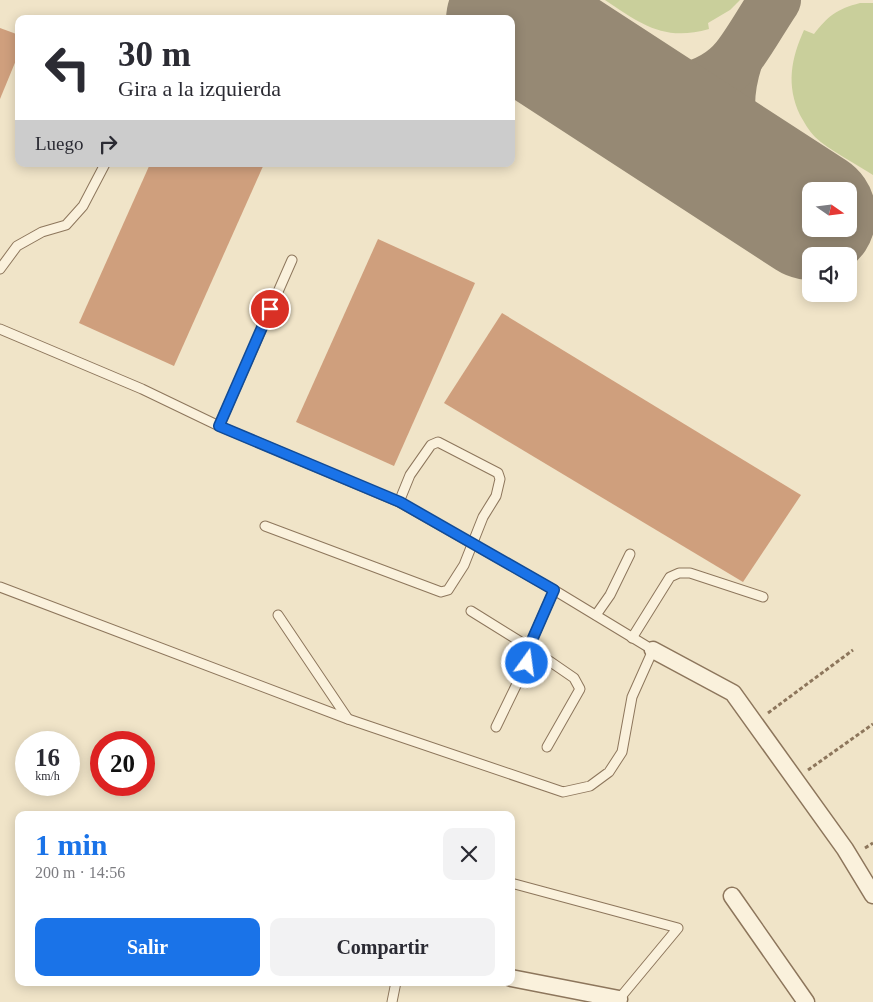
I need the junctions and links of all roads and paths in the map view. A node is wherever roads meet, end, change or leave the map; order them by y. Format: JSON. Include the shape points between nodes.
{"nodes":[{"id":1,"x":103,"y":167,"type":"edge"},
{"id":2,"x":292,"y":260,"type":"dead end"},
{"id":3,"x":0,"y":270,"type":"edge"},
{"id":4,"x":0,"y":329,"type":"edge"},
{"id":5,"x":219,"y":426,"type":"junction"},
{"id":6,"x":400,"y":502,"type":"junction"},
{"id":7,"x":265,"y":526,"type":"dead end"},
{"id":8,"x":472,"y":543,"type":"junction"},
{"id":9,"x":630,"y":554,"type":"dead end"},
{"id":10,"x":0,"y":587,"type":"edge"},
{"id":11,"x":554,"y":590,"type":"junction"},
{"id":12,"x":763,"y":597,"type":"dead end"},
{"id":13,"x":471,"y":611,"type":"dead end"},
{"id":14,"x":278,"y":615,"type":"dead end"},
{"id":15,"x":596,"y":615,"type":"junction"},
{"id":16,"x":632,"y":638,"type":"junction"},
{"id":17,"x":529,"y":647,"type":"junction"},
{"id":18,"x":653,"y":650,"type":"junction"},
{"id":19,"x":853,"y":650,"type":"dead end"},
{"id":20,"x":772,"y":719,"type":"dead end"},
{"id":21,"x":348,"y":720,"type":"junction"},
{"id":22,"x":873,"y":724,"type":"edge"},
{"id":23,"x":496,"y":727,"type":"dead end"},
{"id":24,"x":547,"y":747,"type":"dead end"},
{"id":25,"x":802,"y":763,"type":"dead end"},
{"id":26,"x":807,"y":770,"type":"junction"},
{"id":27,"x":813,"y":778,"type":"dead end"},
{"id":28,"x":873,"y":843,"type":"edge"},
{"id":29,"x":862,"y":850,"type":"dead end"},
{"id":30,"x":515,"y":884,"type":"edge"},
{"id":31,"x":873,"y":895,"type":"edge"},
{"id":32,"x":732,"y":896,"type":"dead end"},
{"id":33,"x":515,"y":979,"type":"edge"},
{"id":34,"x":395,"y":986,"type":"edge"},
{"id":35,"x":617,"y":1000,"type":"edge"},
{"id":36,"x":392,"y":1002,"type":"edge"},
{"id":37,"x":806,"y":1002,"type":"edge"}],
"edges":[{"from":1,"to":3,"type":"lane","via":[[83,206],[66,224],[42,232],[17,246]]},
{"from":2,"to":5,"type":"lane"},
{"from":4,"to":5,"type":"lane","via":[[142,389]]},
{"from":5,"to":6,"type":"lane"},
{"from":6,"to":8,"type":"lane"},
{"from":6,"to":8,"type":"lane","via":[[410,475],[431,445],[438,442],[498,473],[500,479],[496,496]]},
{"from":7,"to":8,"type":"lane","via":[[442,592],[448,590],[464,565]]},
{"from":8,"to":11,"type":"lane"},
{"from":9,"to":15,"type":"lane"},
{"from":10,"to":21,"type":"lane"},
{"from":11,"to":15,"type":"lane"},
{"from":11,"to":17,"type":"lane"},
{"from":12,"to":16,"type":"lane","via":[[690,573],[679,573],[670,577]]},
{"from":13,"to":17,"type":"lane"},
{"from":14,"to":21,"type":"lane"},
{"from":15,"to":16,"type":"lane"},
{"from":16,"to":18,"type":"lane"},
{"from":17,"to":23,"type":"lane","via":[[527,663]]},
{"from":17,"to":24,"type":"lane","via":[[574,678],[580,689]]},
{"from":18,"to":21,"type":"lane","via":[[632,697],[622,752],[609,772],[590,786],[563,792]]},
{"from":18,"to":31,"type":"street","via":[[733,693],[845,849]]},
{"from":19,"to":20,"type":"path","via":[[768,712]]},
{"from":22,"to":26,"type":"path"},
{"from":25,"to":26,"type":"path"},
{"from":26,"to":27,"type":"path"},
{"from":28,"to":29,"type":"path"},
{"from":30,"to":35,"type":"lane","via":[[678,928]]},
{"from":32,"to":37,"type":"street"},
{"from":33,"to":35,"type":"street"},
{"from":34,"to":36,"type":"lane"}]}
